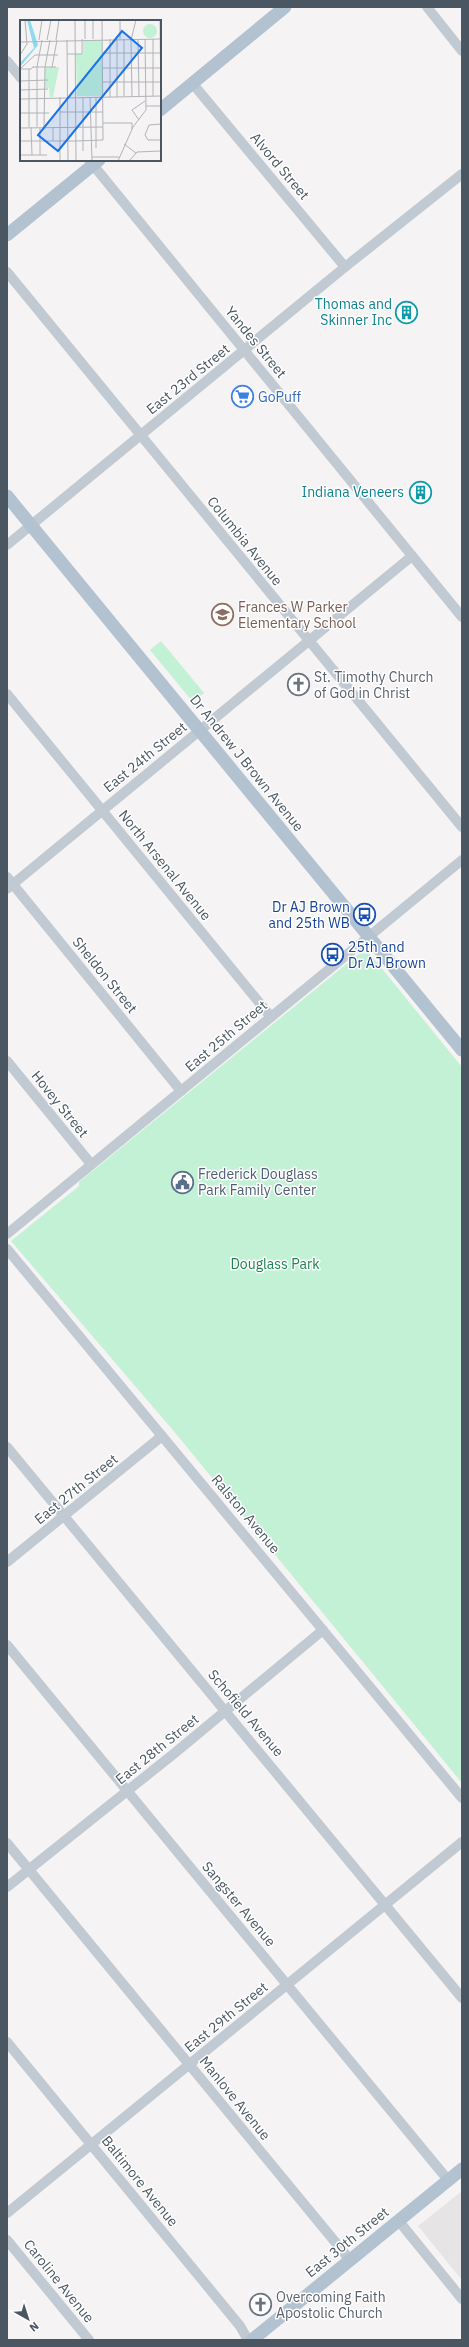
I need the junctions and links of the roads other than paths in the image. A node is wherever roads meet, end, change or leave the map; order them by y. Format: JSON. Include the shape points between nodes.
{"nodes":[{"id":1,"x":285,"y":7,"type":"edge"},
{"id":2,"x":427,"y":7,"type":"edge"},
{"id":3,"x":462,"y":50,"type":"edge"},
{"id":4,"x":7,"y":61,"type":"edge"},
{"id":5,"x":20,"y":77,"type":"edge"},
{"id":6,"x":193,"y":84,"type":"junction"},
{"id":7,"x":161,"y":109,"type":"edge"},
{"id":8,"x":93,"y":162,"type":"edge"},
{"id":9,"x":462,"y":174,"type":"edge"},
{"id":10,"x":7,"y":235,"type":"edge"},
{"id":11,"x":345,"y":267,"type":"junction"},
{"id":12,"x":7,"y":272,"type":"edge"},
{"id":13,"x":245,"y":351,"type":"junction"},
{"id":14,"x":141,"y":436,"type":"junction"},
{"id":15,"x":7,"y":496,"type":"edge"},
{"id":16,"x":31,"y":525,"type":"junction"},
{"id":17,"x":7,"y":545,"type":"edge"},
{"id":18,"x":412,"y":556,"type":"junction"},
{"id":19,"x":462,"y":617,"type":"edge"},
{"id":20,"x":309,"y":640,"type":"junction"},
{"id":21,"x":7,"y":694,"type":"edge"},
{"id":22,"x":199,"y":730,"type":"junction"},
{"id":23,"x":102,"y":810,"type":"junction"},
{"id":24,"x":462,"y":828,"type":"edge"},
{"id":25,"x":462,"y":860,"type":"edge"},
{"id":26,"x":9,"y":883,"type":"edge"},
{"id":27,"x":369,"y":937,"type":"junction"},
{"id":28,"x":271,"y":1017,"type":"junction"},
{"id":29,"x":462,"y":1050,"type":"edge"},
{"id":30,"x":7,"y":1061,"type":"edge"},
{"id":31,"x":181,"y":1091,"type":"junction"},
{"id":32,"x":91,"y":1164,"type":"junction"},
{"id":33,"x":7,"y":1234,"type":"edge"},
{"id":34,"x":7,"y":1249,"type":"edge"},
{"id":35,"x":162,"y":1436,"type":"junction"},
{"id":36,"x":7,"y":1447,"type":"edge"},
{"id":37,"x":64,"y":1516,"type":"junction"},
{"id":38,"x":7,"y":1562,"type":"edge"},
{"id":39,"x":323,"y":1630,"type":"junction"},
{"id":40,"x":7,"y":1645,"type":"edge"},
{"id":41,"x":226,"y":1711,"type":"junction"},
{"id":42,"x":128,"y":1791,"type":"junction"},
{"id":43,"x":462,"y":1798,"type":"edge"},
{"id":44,"x":462,"y":1842,"type":"edge"},
{"id":45,"x":7,"y":1843,"type":"edge"},
{"id":46,"x":29,"y":1870,"type":"junction"},
{"id":47,"x":7,"y":1887,"type":"edge"},
{"id":48,"x":385,"y":1905,"type":"junction"},
{"id":49,"x":287,"y":1985,"type":"junction"},
{"id":50,"x":462,"y":1998,"type":"edge"},
{"id":51,"x":7,"y":2042,"type":"edge"},
{"id":52,"x":190,"y":2065,"type":"junction"},
{"id":53,"x":91,"y":2144,"type":"junction"},
{"id":54,"x":462,"y":2169,"type":"edge"},
{"id":55,"x":448,"y":2180,"type":"junction"},
{"id":56,"x":7,"y":2213,"type":"edge"},
{"id":57,"x":398,"y":2220,"type":"junction"},
{"id":58,"x":7,"y":2240,"type":"edge"},
{"id":59,"x":350,"y":2260,"type":"junction"},
{"id":60,"x":462,"y":2299,"type":"edge"},
{"id":61,"x":89,"y":2340,"type":"edge"},
{"id":62,"x":248,"y":2340,"type":"edge"},
{"id":63,"x":252,"y":2340,"type":"edge"}],
"edges":[{"from":1,"to":6,"type":"main road"},
{"from":2,"to":3,"type":"street"},
{"from":4,"to":5,"type":"street"},
{"from":6,"to":7,"type":"main road"},
{"from":6,"to":11,"type":"street","name":"Alvord Street"},
{"from":8,"to":10,"type":"main road"},
{"from":8,"to":13,"type":"street","name":"Yandes Street"},
{"from":9,"to":11,"type":"street","name":"East 23rd Street"},
{"from":11,"to":13,"type":"street","name":"East 23rd Street"},
{"from":12,"to":14,"type":"street","name":"Columbia Avenue"},
{"from":13,"to":14,"type":"street","name":"East 23rd Street"},
{"from":13,"to":18,"type":"street","name":"Yandes Street"},
{"from":14,"to":16,"type":"street","name":"East 23rd Street"},
{"from":14,"to":20,"type":"street","name":"Columbia Avenue"},
{"from":15,"to":16,"type":"main road","name":"Dr Andrew J Brown Avenue"},
{"from":16,"to":17,"type":"street","name":"East 23rd Street"},
{"from":16,"to":22,"type":"main road","name":"Dr Andrew J Brown Avenue"},
{"from":18,"to":19,"type":"street","name":"Yandes Street"},
{"from":18,"to":20,"type":"street","name":"East 24th Street"},
{"from":20,"to":22,"type":"street","name":"East 24th Street"},
{"from":20,"to":24,"type":"street","name":"Columbia Avenue"},
{"from":21,"to":23,"type":"street","name":"North Arsenal Avenue"},
{"from":22,"to":23,"type":"street","name":"East 24th Street"},
{"from":22,"to":27,"type":"main road","name":"Dr Andrew J Brown Avenue"},
{"from":23,"to":26,"type":"street","name":"East 24th Street"},
{"from":23,"to":28,"type":"street","name":"North Arsenal Avenue"},
{"from":25,"to":27,"type":"street","name":"East 25th Street"},
{"from":26,"to":31,"type":"street","name":"Sheldon Street"},
{"from":27,"to":28,"type":"street","name":"East 25th Street"},
{"from":27,"to":29,"type":"main road","name":"Dr Andrew J Brown Avenue"},
{"from":28,"to":31,"type":"street","name":"East 25th Street"},
{"from":30,"to":32,"type":"street","name":"Hovey Street"},
{"from":31,"to":32,"type":"street","name":"East 25th Street"},
{"from":32,"to":33,"type":"street","name":"East 25th Street"},
{"from":34,"to":35,"type":"street","name":"Ralston Avenue"},
{"from":35,"to":37,"type":"street","name":"East 27th Street"},
{"from":35,"to":39,"type":"street","name":"Ralston Avenue"},
{"from":36,"to":37,"type":"street","name":"Schofield Avenue"},
{"from":37,"to":38,"type":"street","name":"East 27th Street"},
{"from":37,"to":41,"type":"street","name":"Schofield Avenue"},
{"from":39,"to":41,"type":"street","name":"East 28th Street"},
{"from":39,"to":43,"type":"street","name":"Ralston Avenue"},
{"from":40,"to":42,"type":"street","name":"Sangster Avenue"},
{"from":41,"to":42,"type":"street","name":"East 28th Street"},
{"from":41,"to":48,"type":"street","name":"Schofield Avenue"},
{"from":42,"to":46,"type":"street","name":"East 28th Street"},
{"from":42,"to":49,"type":"street","name":"Sangster Avenue"},
{"from":44,"to":48,"type":"street","name":"East 29th Street"},
{"from":45,"to":46,"type":"street","name":"Manlove Avenue"},
{"from":46,"to":47,"type":"street","name":"East 28th Street"},
{"from":46,"to":52,"type":"street","name":"Manlove Avenue"},
{"from":48,"to":49,"type":"street","name":"East 29th Street"},
{"from":48,"to":50,"type":"street","name":"Schofield Avenue"},
{"from":49,"to":52,"type":"street","name":"East 29th Street"},
{"from":49,"to":55,"type":"street","name":"Sangster Avenue"},
{"from":51,"to":53,"type":"street","name":"Baltimore Avenue"},
{"from":52,"to":53,"type":"street","name":"East 29th Street"},
{"from":52,"to":59,"type":"street","name":"Manlove Avenue"},
{"from":53,"to":56,"type":"street","name":"East 29th Street"},
{"from":53,"to":62,"type":"street","name":"Baltimore Avenue","via":[[240,2326]]},
{"from":54,"to":55,"type":"main road","name":"East 30th Street"},
{"from":55,"to":57,"type":"main road","name":"East 30th Street"},
{"from":57,"to":59,"type":"main road","name":"East 30th Street"},
{"from":57,"to":60,"type":"street"},
{"from":58,"to":61,"type":"street","name":"Caroline Avenue"},
{"from":59,"to":63,"type":"main road","name":"East 30th Street"}]}
